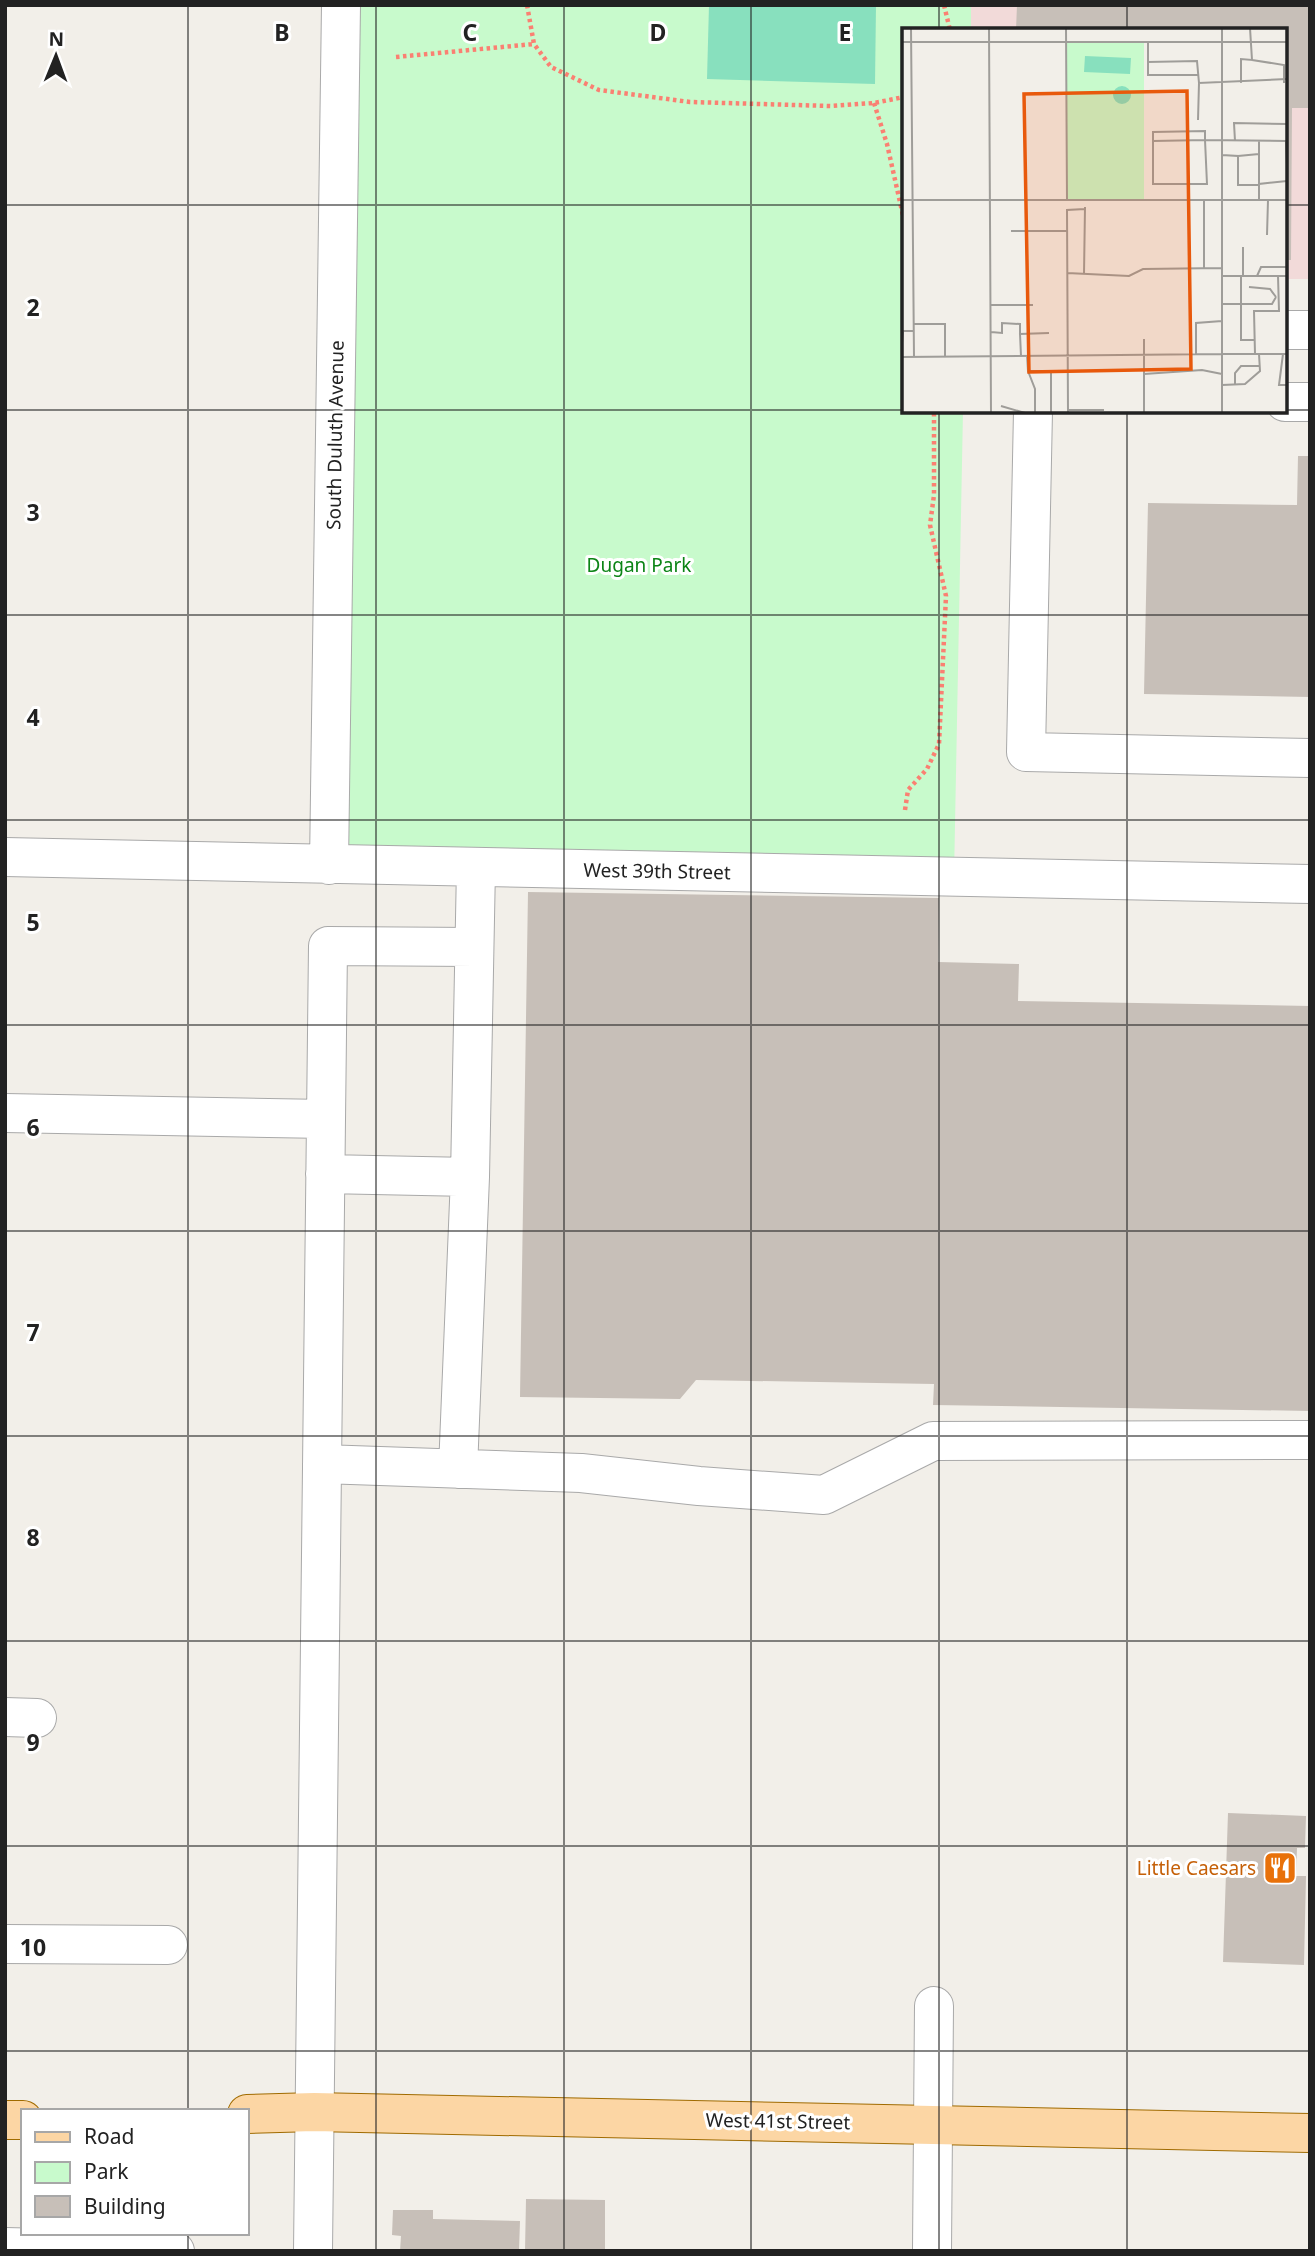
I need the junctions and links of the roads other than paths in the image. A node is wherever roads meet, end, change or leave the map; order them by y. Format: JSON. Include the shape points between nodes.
{"nodes":[{"id":1,"x":341,"y":5,"type":"edge"},
{"id":2,"x":1287,"y":330,"type":"edge"},
{"id":3,"x":1310,"y":330,"type":"edge"},
{"id":4,"x":1287,"y":402,"type":"edge"},
{"id":5,"x":1310,"y":402,"type":"edge"},
{"id":6,"x":1032,"y":413,"type":"edge"},
{"id":7,"x":1310,"y":758,"type":"edge"},
{"id":8,"x":5,"y":857,"type":"edge"},
{"id":9,"x":329,"y":865,"type":"junction"},
{"id":10,"x":476,"y":867,"type":"junction"},
{"id":11,"x":1310,"y":884,"type":"edge"},
{"id":12,"x":474,"y":947,"type":"junction"},
{"id":13,"x":5,"y":1112,"type":"edge"},
{"id":14,"x":326,"y":1119,"type":"junction"},
{"id":15,"x":326,"y":1174,"type":"junction"},
{"id":16,"x":470,"y":1177,"type":"junction"},
{"id":17,"x":1310,"y":1440,"type":"edge"},
{"id":18,"x":322,"y":1464,"type":"junction"},
{"id":19,"x":458,"y":1469,"type":"junction"},
{"id":20,"x":5,"y":1944,"type":"edge"},
{"id":21,"x":168,"y":1945,"type":"dead end"},
{"id":22,"x":934,"y":2006,"type":"dead end"},
{"id":23,"x":314,"y":2112,"type":"junction"},
{"id":24,"x":248,"y":2114,"type":"edge"},
{"id":25,"x":934,"y":2124,"type":"junction"},
{"id":26,"x":1310,"y":2133,"type":"edge"},
{"id":27,"x":5,"y":2247,"type":"edge"},
{"id":28,"x":176,"y":2251,"type":"edge"},
{"id":29,"x":313,"y":2251,"type":"edge"},
{"id":30,"x":932,"y":2251,"type":"edge"}],
"edges":[{"from":1,"to":9,"type":"street","name":"South Duluth Avenue"},
{"from":2,"to":3,"type":"street"},
{"from":4,"to":5,"type":"street"},
{"from":6,"to":7,"type":"street","via":[[1026,752]]},
{"from":8,"to":9,"type":"street","name":"West 39th Street"},
{"from":9,"to":10,"type":"street","name":"West 39th Street"},
{"from":10,"to":11,"type":"street","name":"West 39th Street"},
{"from":10,"to":12,"type":"street"},
{"from":12,"to":14,"type":"street","via":[[328,946]]},
{"from":12,"to":16,"type":"street"},
{"from":13,"to":14,"type":"street"},
{"from":14,"to":15,"type":"street"},
{"from":15,"to":16,"type":"street"},
{"from":15,"to":18,"type":"street"},
{"from":16,"to":19,"type":"street"},
{"from":17,"to":19,"type":"street","via":[[933,1441],[824,1495],[581,1472]]},
{"from":18,"to":19,"type":"street"},
{"from":18,"to":23,"type":"street"},
{"from":20,"to":21,"type":"street"},
{"from":22,"to":25,"type":"street"},
{"from":23,"to":24,"type":"main road","name":"West 41st Street"},
{"from":23,"to":25,"type":"main road","name":"West 41st Street"},
{"from":23,"to":29,"type":"street"},
{"from":25,"to":26,"type":"main road","name":"West 41st Street"},
{"from":25,"to":30,"type":"street"},
{"from":27,"to":28,"type":"street"}]}
